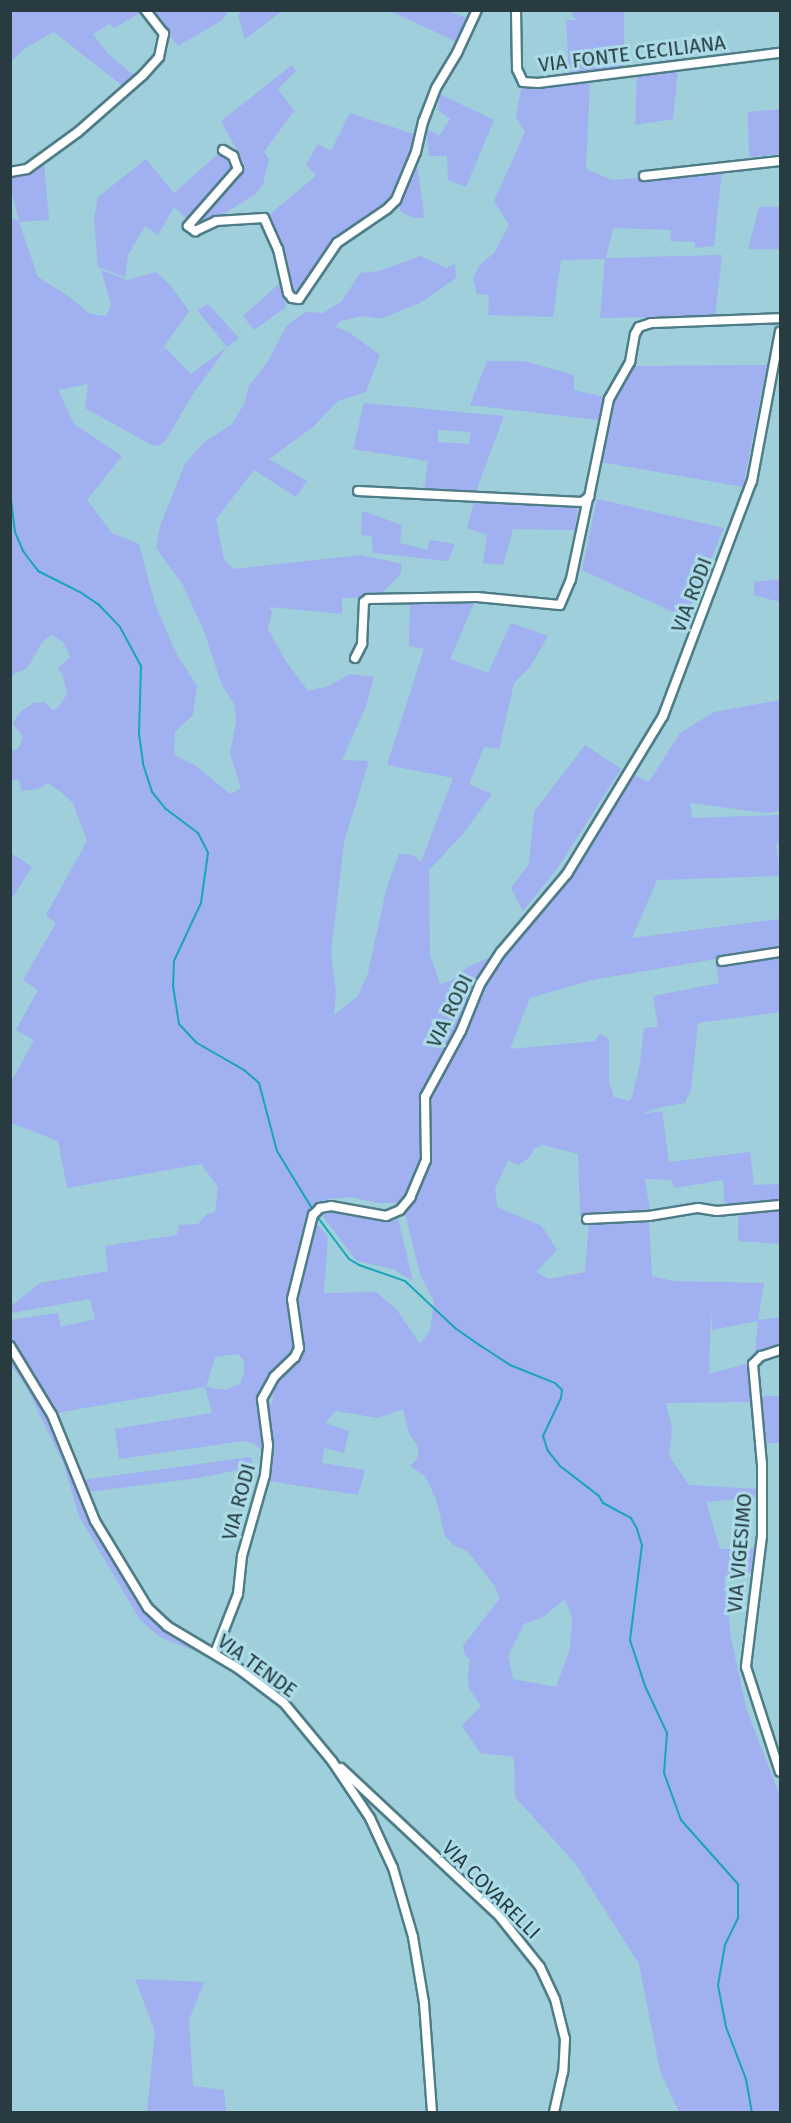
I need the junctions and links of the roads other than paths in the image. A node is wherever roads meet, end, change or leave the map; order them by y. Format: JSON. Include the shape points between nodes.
{"nodes":[{"id":1,"x":145,"y":10,"type":"edge"},
{"id":2,"x":477,"y":10,"type":"edge"},
{"id":3,"x":516,"y":10,"type":"edge"},
{"id":4,"x":780,"y":53,"type":"edge"},
{"id":5,"x":224,"y":150,"type":"dead end"},
{"id":6,"x":780,"y":161,"type":"edge"},
{"id":7,"x":10,"y":172,"type":"edge"},
{"id":8,"x":644,"y":176,"type":"dead end"},
{"id":9,"x":780,"y":318,"type":"edge"},
{"id":10,"x":780,"y":332,"type":"edge"},
{"id":11,"x":358,"y":491,"type":"dead end"},
{"id":12,"x":589,"y":496,"type":"junction"},
{"id":13,"x":355,"y":658,"type":"dead end"},
{"id":14,"x":780,"y":952,"type":"edge"},
{"id":15,"x":722,"y":961,"type":"dead end"},
{"id":16,"x":780,"y":1205,"type":"edge"},
{"id":17,"x":587,"y":1219,"type":"dead end"},
{"id":18,"x":10,"y":1346,"type":"edge"},
{"id":19,"x":780,"y":1350,"type":"edge"},
{"id":20,"x":215,"y":1653,"type":"junction"},
{"id":21,"x":332,"y":1761,"type":"junction"},
{"id":22,"x":780,"y":1772,"type":"edge"},
{"id":23,"x":432,"y":2112,"type":"edge"},
{"id":24,"x":554,"y":2112,"type":"edge"}],
"edges":[{"from":1,"to":7,"type":"street","via":[[164,34],[159,57],[78,132],[27,169]]},
{"from":2,"to":5,"type":"street","via":[[436,88],[396,200],[337,243],[298,298],[288,293],[278,249],[264,218],[216,221],[198,230],[190,229],[189,223],[238,169],[233,156]]},
{"from":3,"to":4,"type":"street","name":"VIA FONTE CECILIANA","via":[[517,69],[523,82]]},
{"from":6,"to":8,"type":"street"},
{"from":9,"to":12,"type":"street","via":[[651,323],[639,327],[630,362],[606,407]]},
{"from":10,"to":20,"type":"street","name":"VIA RODI","via":[[752,481],[663,716],[567,874],[501,952],[480,984],[461,1031],[425,1097],[426,1160],[410,1198],[400,1210],[386,1216],[336,1207],[317,1210],[292,1299],[299,1348],[274,1377],[262,1399],[268,1445],[266,1475],[242,1556],[238,1594]]},
{"from":11,"to":12,"type":"street","via":[[576,504]]},
{"from":12,"to":13,"type":"street","via":[[571,579],[560,605],[477,597],[368,599],[364,602],[362,644]]},
{"from":14,"to":15,"type":"street"},
{"from":16,"to":17,"type":"street"},
{"from":18,"to":20,"type":"street","name":"VIA TENDE","via":[[52,1415],[92,1515],[142,1600],[167,1626]]},
{"from":19,"to":22,"type":"street","name":"VIA VIGESIMO","via":[[761,1356],[753,1364],[762,1464],[762,1536],[746,1668]]},
{"from":20,"to":21,"type":"street","name":"VIA TENDE","via":[[278,1698]]},
{"from":21,"to":23,"type":"street","name":"VIA TENDE","via":[[370,1818],[398,1883],[422,1984]]},
{"from":21,"to":24,"type":"street","name":"VIA COVARELLI","via":[[489,1906],[540,1967],[558,2008],[565,2044],[563,2077]]}]}
